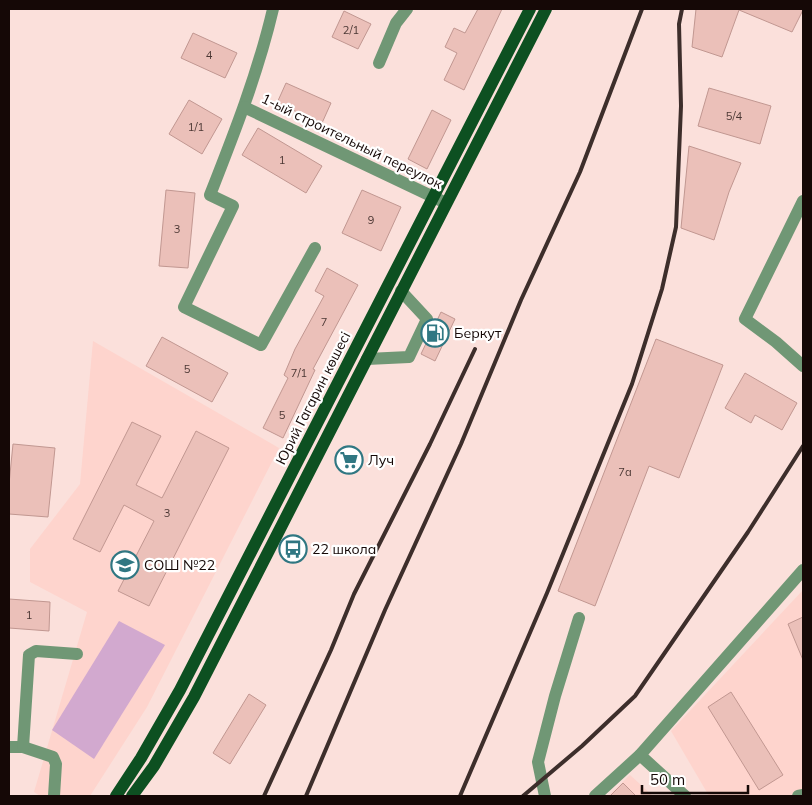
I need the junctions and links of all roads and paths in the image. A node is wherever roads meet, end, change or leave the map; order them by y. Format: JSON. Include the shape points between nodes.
{"nodes":[{"id":1,"x":273,"y":9,"type":"edge"},
{"id":2,"x":407,"y":9,"type":"edge"},
{"id":3,"x":530,"y":9,"type":"edge"},
{"id":4,"x":546,"y":9,"type":"edge"},
{"id":5,"x":379,"y":63,"type":"dead end"},
{"id":6,"x":244,"y":106,"type":"junction"},
{"id":7,"x":433,"y":197,"type":"junction"},
{"id":8,"x":803,"y":201,"type":"edge"},
{"id":9,"x":446,"y":203,"type":"junction"},
{"id":10,"x":315,"y":248,"type":"dead end"},
{"id":11,"x":401,"y":291,"type":"junction"},
{"id":12,"x":367,"y":359,"type":"junction"},
{"id":13,"x":803,"y":366,"type":"edge"},
{"id":14,"x":803,"y":570,"type":"edge"},
{"id":15,"x":579,"y":618,"type":"dead end"},
{"id":16,"x":78,"y":654,"type":"dead end"},
{"id":17,"x":9,"y":747,"type":"edge"},
{"id":18,"x":23,"y":747,"type":"junction"},
{"id":19,"x":640,"y":755,"type":"junction"},
{"id":20,"x":803,"y":795,"type":"edge"},
{"id":21,"x":54,"y":796,"type":"edge"},
{"id":22,"x":116,"y":796,"type":"edge"},
{"id":23,"x":132,"y":796,"type":"edge"},
{"id":24,"x":544,"y":796,"type":"edge"},
{"id":25,"x":594,"y":796,"type":"edge"},
{"id":26,"x":685,"y":796,"type":"edge"},
{"id":27,"x":798,"y":796,"type":"edge"}],
"edges":[{"from":1,"to":6,"type":"street","name":"1-ый строительный переулок"},
{"from":2,"to":5,"type":"street","via":[[396,23]]},
{"from":3,"to":7,"type":"main road","name":"Юрий Гагарин көшесі"},
{"from":4,"to":9,"type":"main road"},
{"from":6,"to":7,"type":"street","name":"1-ый строительный переулок"},
{"from":6,"to":10,"type":"street","name":"1-ый строительный переулок","via":[[210,195],[233,206],[184,307],[261,345]]},
{"from":7,"to":9,"type":"street","name":"1-ый строительный переулок"},
{"from":7,"to":22,"type":"main road","name":"Юрий Гагарин көшесі","via":[[180,690],[142,758]]},
{"from":8,"to":13,"type":"street","via":[[745,319]]},
{"from":9,"to":11,"type":"main road"},
{"from":11,"to":12,"type":"main road"},
{"from":11,"to":12,"type":"street","via":[[427,319],[409,357]]},
{"from":12,"to":23,"type":"main road","via":[[189,706],[154,766]]},
{"from":14,"to":19,"type":"street"},
{"from":15,"to":24,"type":"street","via":[[538,762]]},
{"from":16,"to":18,"type":"street","via":[[36,651],[29,655]]},
{"from":17,"to":18,"type":"street"},
{"from":18,"to":21,"type":"street","via":[[53,757],[56,764]]},
{"from":19,"to":25,"type":"street"},
{"from":19,"to":26,"type":"street"},
{"from":20,"to":27,"type":"street"}]}
